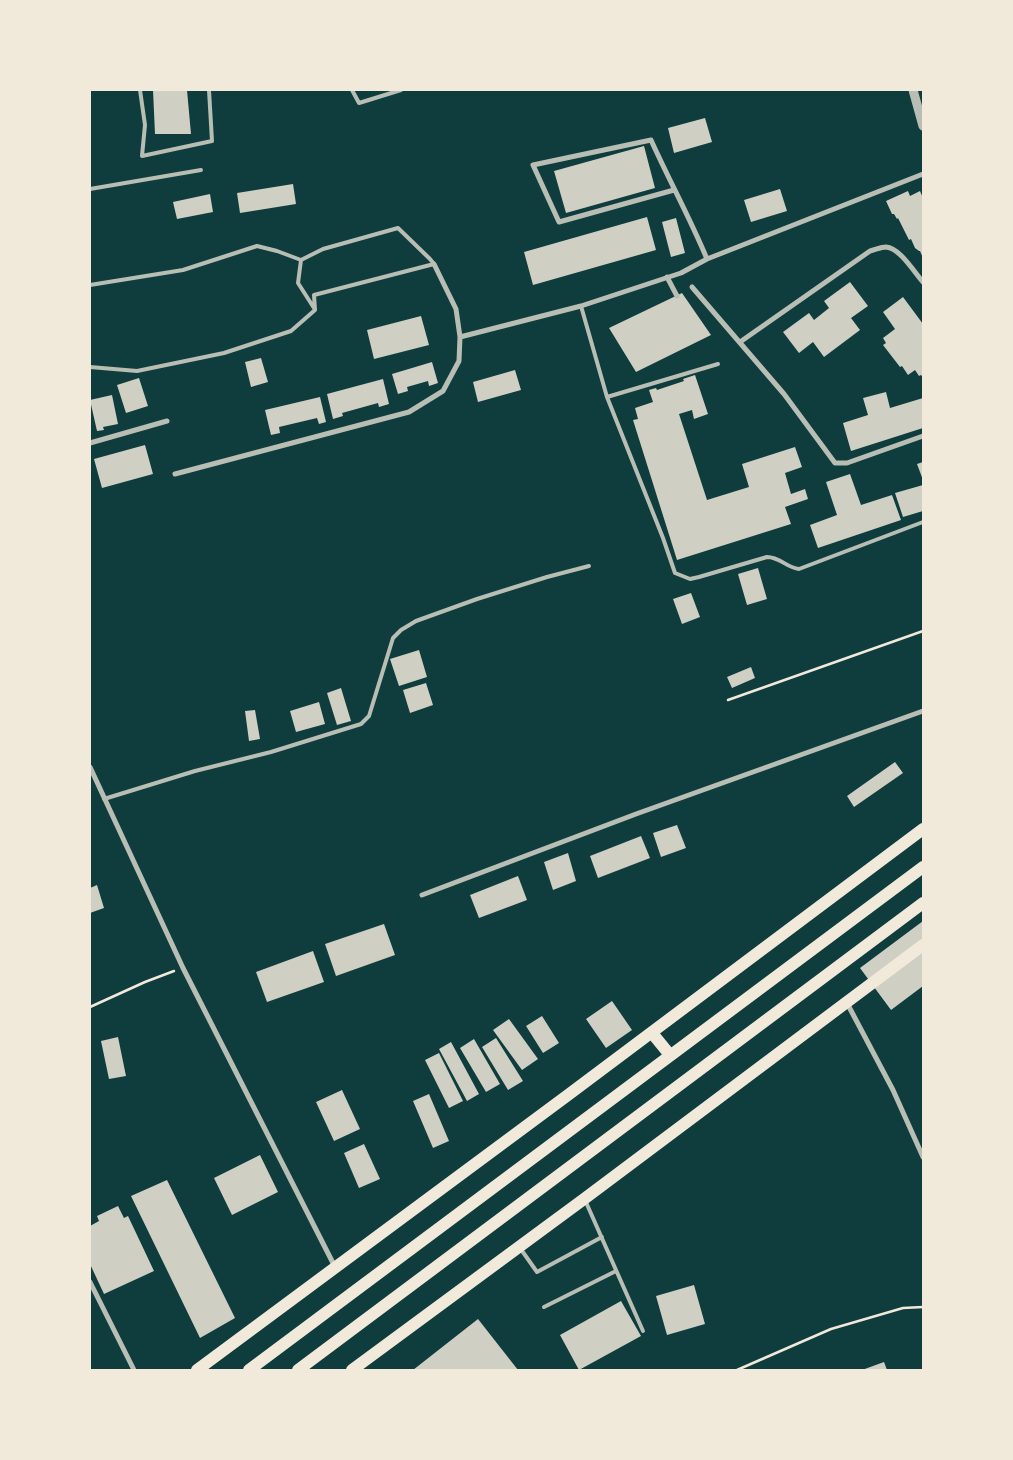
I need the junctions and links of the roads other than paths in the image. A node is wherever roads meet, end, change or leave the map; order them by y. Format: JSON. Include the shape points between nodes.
{"nodes":[{"id":1,"x":140,"y":90,"type":"edge"},
{"id":2,"x":209,"y":90,"type":"edge"},
{"id":3,"x":352,"y":90,"type":"edge"},
{"id":4,"x":401,"y":90,"type":"edge"},
{"id":5,"x":913,"y":90,"type":"edge"},
{"id":6,"x":923,"y":126,"type":"edge"},
{"id":7,"x":201,"y":170,"type":"dead end"},
{"id":8,"x":923,"y":174,"type":"edge"},
{"id":9,"x":90,"y":189,"type":"edge"},
{"id":10,"x":674,"y":190,"type":"junction"},
{"id":11,"x":707,"y":259,"type":"junction"},
{"id":12,"x":301,"y":260,"type":"junction"},
{"id":13,"x":434,"y":264,"type":"junction"},
{"id":14,"x":667,"y":278,"type":"junction"},
{"id":15,"x":923,"y":282,"type":"edge"},
{"id":16,"x":90,"y":286,"type":"edge"},
{"id":17,"x":692,"y":287,"type":"dead end"},
{"id":18,"x":677,"y":296,"type":"dead end"},
{"id":19,"x":581,"y":306,"type":"junction"},
{"id":20,"x":315,"y":310,"type":"junction"},
{"id":21,"x":460,"y":337,"type":"junction"},
{"id":22,"x":740,"y":342,"type":"junction"},
{"id":23,"x":718,"y":364,"type":"dead end"},
{"id":24,"x":90,"y":367,"type":"edge"},
{"id":25,"x":607,"y":397,"type":"junction"},
{"id":26,"x":167,"y":421,"type":"dead end"},
{"id":27,"x":923,"y":436,"type":"edge"},
{"id":28,"x":90,"y":443,"type":"edge"},
{"id":29,"x":175,"y":474,"type":"dead end"},
{"id":30,"x":923,"y":522,"type":"edge"},
{"id":31,"x":588,"y":566,"type":"dead end"},
{"id":32,"x":923,"y":711,"type":"edge"},
{"id":33,"x":90,"y":767,"type":"edge"},
{"id":34,"x":104,"y":799,"type":"junction"},
{"id":35,"x":923,"y":829,"type":"edge"},
{"id":36,"x":923,"y":867,"type":"edge"},
{"id":37,"x":422,"y":895,"type":"dead end"},
{"id":38,"x":923,"y":903,"type":"edge"},
{"id":39,"x":923,"y":945,"type":"edge"},
{"id":40,"x":847,"y":1002,"type":"junction"},
{"id":41,"x":652,"y":1032,"type":"junction"},
{"id":42,"x":670,"y":1055,"type":"junction"},
{"id":43,"x":923,"y":1157,"type":"edge"},
{"id":44,"x":584,"y":1199,"type":"junction"},
{"id":45,"x":602,"y":1237,"type":"junction"},
{"id":46,"x":519,"y":1247,"type":"junction"},
{"id":47,"x":336,"y":1268,"type":"junction"},
{"id":48,"x":616,"y":1271,"type":"junction"},
{"id":49,"x":90,"y":1282,"type":"edge"},
{"id":50,"x":544,"y":1307,"type":"dead end"},
{"id":51,"x":643,"y":1331,"type":"dead end"},
{"id":52,"x":134,"y":1370,"type":"edge"},
{"id":53,"x":196,"y":1370,"type":"edge"},
{"id":54,"x":249,"y":1370,"type":"edge"},
{"id":55,"x":298,"y":1370,"type":"edge"},
{"id":56,"x":352,"y":1370,"type":"edge"}],
"edges":[{"from":1,"to":2,"type":"lane","via":[[145,125],[142,156],[212,140]]},
{"from":3,"to":4,"type":"lane","via":[[359,103]]},
{"from":5,"to":6,"type":"street"},
{"from":7,"to":9,"type":"lane"},
{"from":8,"to":11,"type":"street"},
{"from":10,"to":10,"type":"street","via":[[651,140],[533,165],[559,222]]},
{"from":10,"to":11,"type":"street"},
{"from":11,"to":14,"type":"street"},
{"from":12,"to":13,"type":"lane","via":[[323,249],[398,228]]},
{"from":12,"to":16,"type":"lane","via":[[257,246],[183,270]]},
{"from":12,"to":20,"type":"lane","via":[[298,283]]},
{"from":13,"to":20,"type":"lane","via":[[314,295]]},
{"from":13,"to":21,"type":"street","via":[[456,309]]},
{"from":14,"to":18,"type":"street"},
{"from":14,"to":19,"type":"street"},
{"from":15,"to":22,"type":"street","via":[[898,252],[886,248],[870,251]]},
{"from":17,"to":22,"type":"street"},
{"from":19,"to":21,"type":"street"},
{"from":19,"to":25,"type":"lane"},
{"from":20,"to":24,"type":"lane","via":[[291,331],[224,353],[137,372]]},
{"from":21,"to":29,"type":"street","via":[[459,362],[443,391],[409,412]]},
{"from":22,"to":27,"type":"street","via":[[784,394],[835,464],[847,463]]},
{"from":23,"to":25,"type":"lane"},
{"from":25,"to":30,"type":"lane","via":[[675,573],[683,577],[699,577],[767,556],[792,569],[799,569]]},
{"from":26,"to":28,"type":"street"},
{"from":31,"to":34,"type":"lane","via":[[478,599],[416,621],[401,630],[393,638],[369,716],[360,724]]},
{"from":32,"to":37,"type":"street"},
{"from":33,"to":34,"type":"street"},
{"from":34,"to":47,"type":"street","via":[[183,968]]},
{"from":35,"to":41,"type":"main road"},
{"from":36,"to":42,"type":"main road"},
{"from":38,"to":55,"type":"main road"},
{"from":39,"to":40,"type":"main road"},
{"from":40,"to":43,"type":"street","via":[[893,1090]]},
{"from":40,"to":44,"type":"main road"},
{"from":41,"to":42,"type":"main road"},
{"from":41,"to":47,"type":"main road"},
{"from":42,"to":54,"type":"main road"},
{"from":44,"to":45,"type":"lane"},
{"from":44,"to":46,"type":"main road"},
{"from":45,"to":46,"type":"lane","via":[[537,1272]]},
{"from":45,"to":48,"type":"lane"},
{"from":46,"to":56,"type":"main road"},
{"from":47,"to":53,"type":"main road"},
{"from":48,"to":50,"type":"lane"},
{"from":48,"to":51,"type":"lane"},
{"from":49,"to":52,"type":"street"}]}
